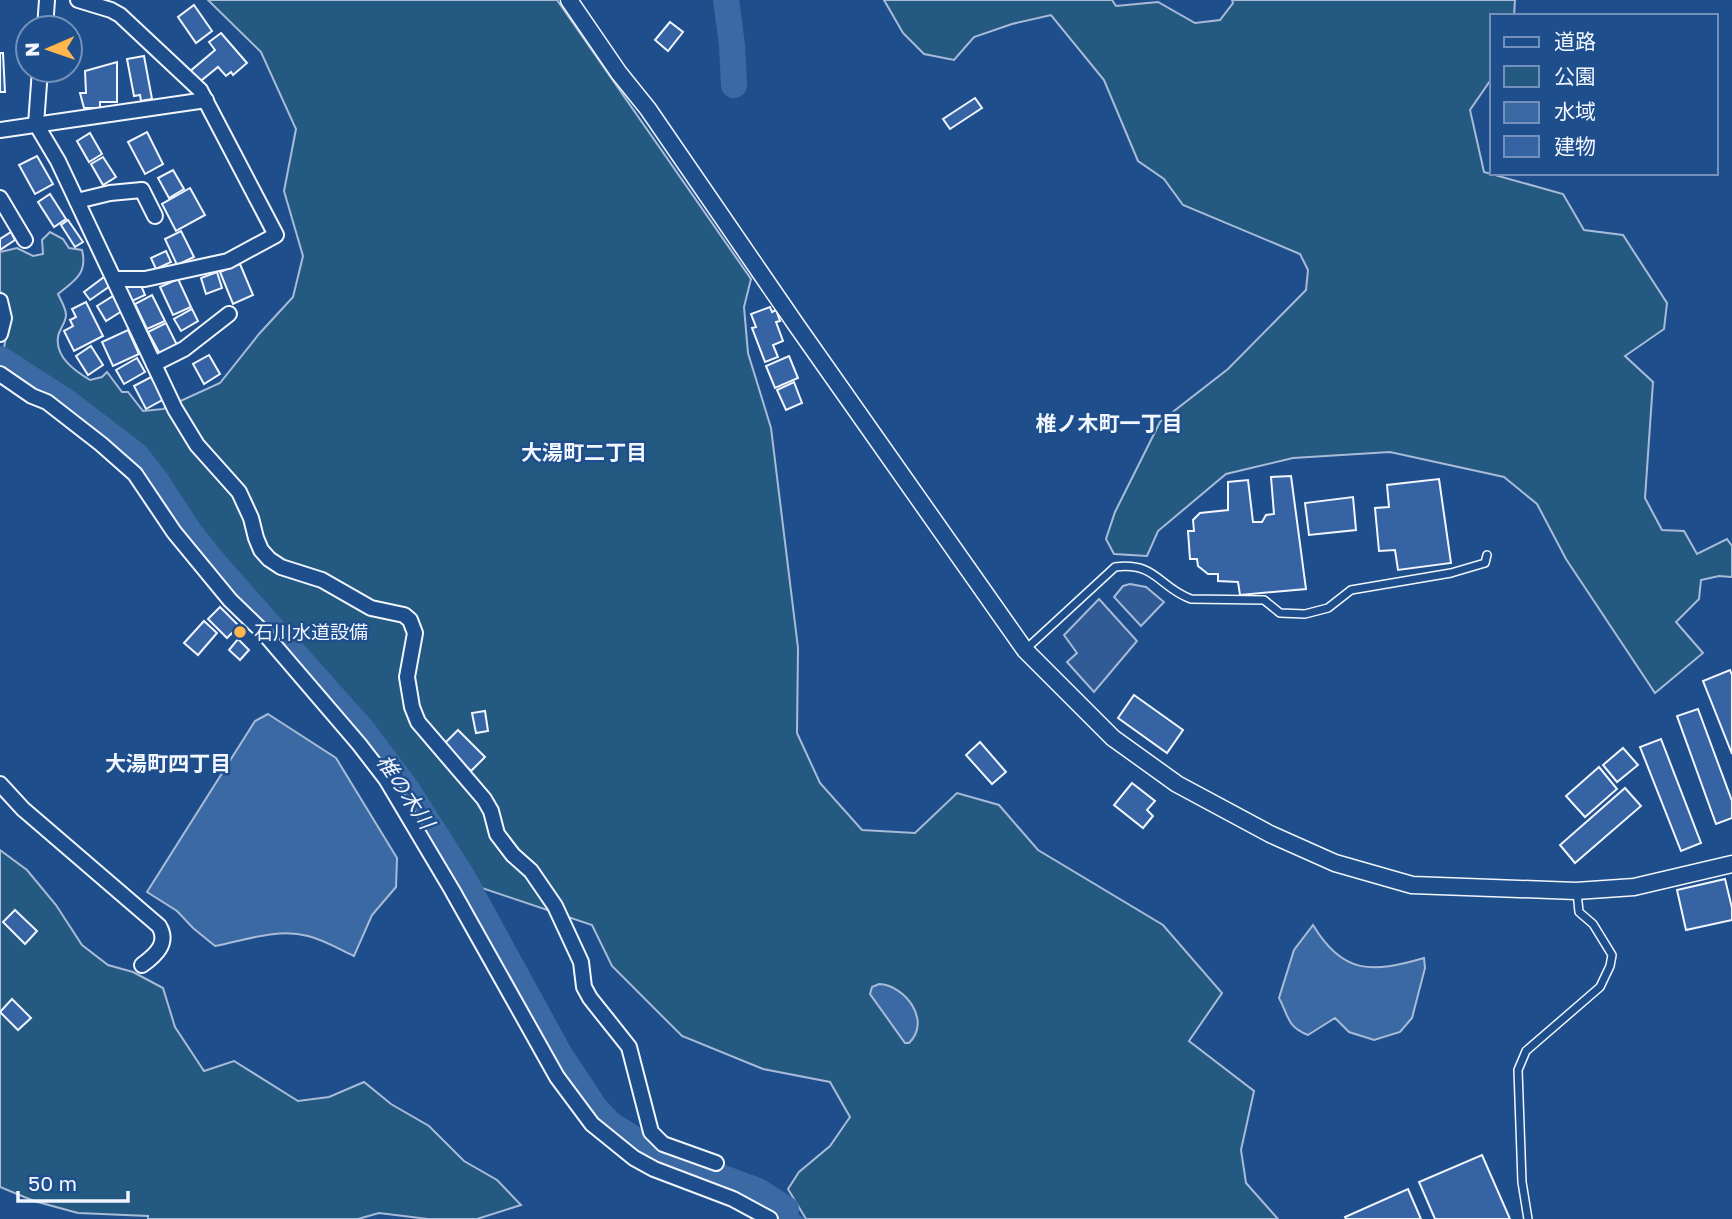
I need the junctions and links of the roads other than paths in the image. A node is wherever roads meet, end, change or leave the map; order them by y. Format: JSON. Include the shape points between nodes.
{"nodes":[{"id":1,"x":78,"y":0,"type":"edge"},
{"id":2,"x":569,"y":0,"type":"edge"},
{"id":3,"x":39,"y":84,"type":"edge"},
{"id":4,"x":205,"y":100,"type":"junction"},
{"id":5,"x":36,"y":124,"type":"junction"},
{"id":6,"x":0,"y":130,"type":"edge"},
{"id":7,"x":0,"y":198,"type":"edge"},
{"id":8,"x":77,"y":201,"type":"junction"},
{"id":9,"x":155,"y":216,"type":"dead end"},
{"id":10,"x":25,"y":240,"type":"dead end"},
{"id":11,"x":114,"y":279,"type":"junction"},
{"id":12,"x":0,"y":301,"type":"edge"},
{"id":13,"x":229,"y":314,"type":"dead end"},
{"id":14,"x":0,"y":334,"type":"edge"},
{"id":15,"x":155,"y":364,"type":"junction"},
{"id":16,"x":0,"y":374,"type":"edge"},
{"id":17,"x":1487,"y":555,"type":"dead end"},
{"id":18,"x":1026,"y":650,"type":"junction"},
{"id":19,"x":0,"y":784,"type":"edge"},
{"id":20,"x":1732,"y":863,"type":"edge"},
{"id":21,"x":1576,"y":891,"type":"junction"},
{"id":22,"x":142,"y":965,"type":"dead end"},
{"id":23,"x":716,"y":1163,"type":"dead end"},
{"id":24,"x":770,"y":1219,"type":"edge"},
{"id":25,"x":1528,"y":1219,"type":"edge"}],
"edges":[{"from":1,"to":4,"type":"street","via":[[120,15],[200,90]]},
{"from":2,"to":18,"type":"street"},
{"from":3,"to":5,"type":"street"},
{"from":4,"to":5,"type":"street"},
{"from":4,"to":11,"type":"street","via":[[276,235],[228,261],[145,279]]},
{"from":5,"to":6,"type":"street"},
{"from":5,"to":8,"type":"street"},
{"from":7,"to":10,"type":"street"},
{"from":8,"to":9,"type":"street","via":[[142,190]]},
{"from":8,"to":11,"type":"street"},
{"from":11,"to":15,"type":"street"},
{"from":12,"to":14,"type":"street","via":[[4,318]]},
{"from":13,"to":15,"type":"street","via":[[184,349]]},
{"from":15,"to":23,"type":"street","via":[[197,445],[239,492],[269,559],[322,580],[371,608],[410,620],[415,633],[407,677],[418,722],[484,799],[497,834],[555,906],[581,962],[584,987],[629,1047],[651,1132],[663,1144]]},
{"from":16,"to":24,"type":"street","via":[[47,402],[135,474],[174,532],[230,600],[359,744],[386,779],[452,890],[551,1068],[592,1124],[654,1169],[733,1199]]},
{"from":17,"to":18,"type":"lane","via":[[1486,563],[1451,573],[1351,590],[1328,608],[1305,614],[1280,613],[1264,600],[1191,599],[1146,568],[1115,568]]},
{"from":18,"to":21,"type":"street","via":[[1113,738],[1177,784],[1269,834],[1335,863],[1412,885]]},
{"from":19,"to":22,"type":"street","via":[[159,926],[163,942]]},
{"from":20,"to":21,"type":"street","via":[[1634,887]]},
{"from":21,"to":25,"type":"lane","via":[[1579,912],[1593,924],[1612,955],[1600,987],[1526,1051],[1518,1070],[1522,1182]]}]}
